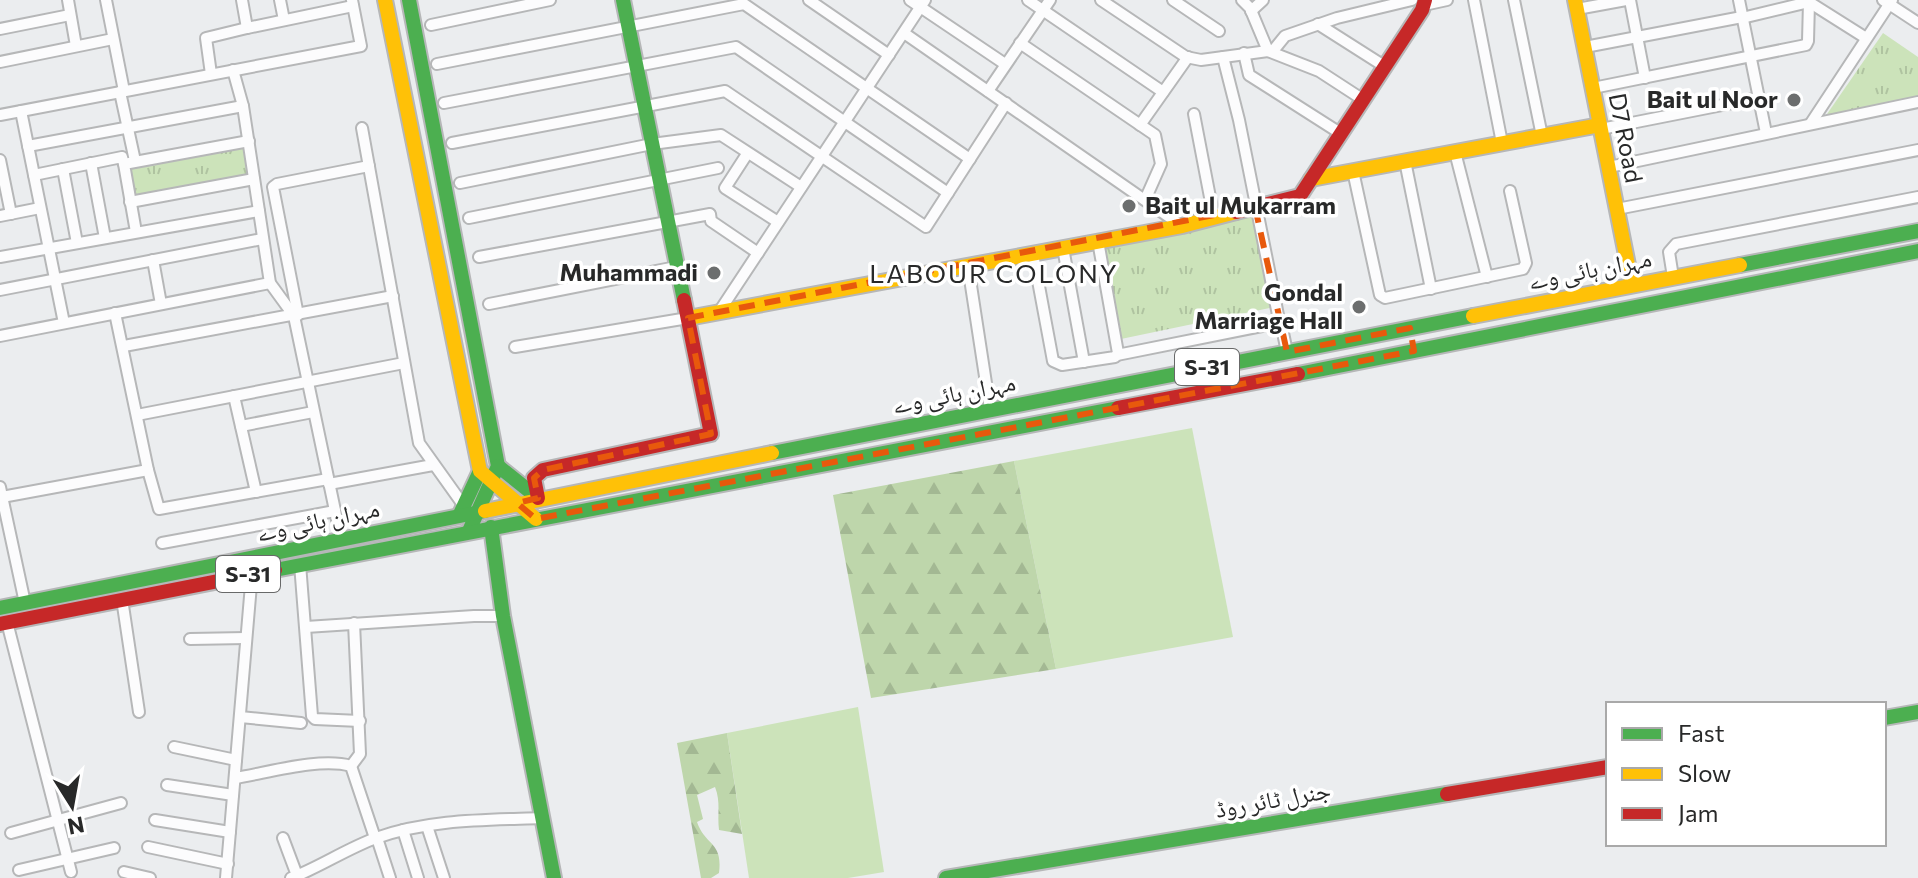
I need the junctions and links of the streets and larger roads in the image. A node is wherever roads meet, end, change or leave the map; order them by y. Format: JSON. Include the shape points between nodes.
{"nodes":[{"id":1,"x":68,"y":0,"type":"edge"},
{"id":2,"x":106,"y":0,"type":"edge"},
{"id":3,"x":242,"y":0,"type":"edge"},
{"id":4,"x":280,"y":0,"type":"edge"},
{"id":5,"x":315,"y":0,"type":"edge"},
{"id":6,"x":385,"y":0,"type":"edge"},
{"id":7,"x":409,"y":0,"type":"edge"},
{"id":8,"x":550,"y":0,"type":"edge"},
{"id":9,"x":623,"y":0,"type":"edge"},
{"id":10,"x":809,"y":0,"type":"edge"},
{"id":11,"x":910,"y":0,"type":"edge"},
{"id":12,"x":1028,"y":0,"type":"edge"},
{"id":13,"x":1050,"y":0,"type":"edge"},
{"id":14,"x":1101,"y":0,"type":"edge"},
{"id":15,"x":1173,"y":0,"type":"edge"},
{"id":16,"x":1242,"y":0,"type":"edge"},
{"id":17,"x":1263,"y":0,"type":"edge"},
{"id":18,"x":1447,"y":0,"type":"edge"},
{"id":19,"x":1474,"y":0,"type":"edge"},
{"id":20,"x":1514,"y":0,"type":"edge"},
{"id":21,"x":1628,"y":0,"type":"edge"},
{"id":22,"x":1739,"y":0,"type":"edge"},
{"id":23,"x":1888,"y":1,"type":"edge"},
{"id":24,"x":1420,"y":2,"type":"edge"},
{"id":25,"x":1809,"y":2,"type":"junction"},
{"id":26,"x":353,"y":3,"type":"edge"},
{"id":27,"x":923,"y":4,"type":"edge"},
{"id":28,"x":1576,"y":4,"type":"edge"},
{"id":29,"x":1043,"y":10,"type":"junction"},
{"id":30,"x":1251,"y":11,"type":"junction"},
{"id":31,"x":317,"y":13,"type":"junction"},
{"id":32,"x":70,"y":15,"type":"junction"},
{"id":33,"x":1742,"y":18,"type":"junction"},
{"id":34,"x":284,"y":20,"type":"junction"},
{"id":35,"x":1918,"y":23,"type":"edge"},
{"id":36,"x":1318,"y":24,"type":"junction"},
{"id":37,"x":431,"y":25,"type":"dead end"},
{"id":38,"x":628,"y":27,"type":"junction"},
{"id":39,"x":247,"y":28,"type":"junction"},
{"id":40,"x":0,"y":29,"type":"edge"},
{"id":41,"x":1219,"y":31,"type":"dead end"},
{"id":42,"x":904,"y":33,"type":"junction"},
{"id":43,"x":1637,"y":37,"type":"junction"},
{"id":44,"x":1866,"y":38,"type":"junction"},
{"id":45,"x":113,"y":39,"type":"junction"},
{"id":46,"x":1020,"y":43,"type":"junction"},
{"id":47,"x":76,"y":46,"type":"junction"},
{"id":48,"x":1585,"y":47,"type":"junction"},
{"id":49,"x":1270,"y":51,"type":"junction"},
{"id":50,"x":1244,"y":53,"type":"junction"},
{"id":51,"x":889,"y":55,"type":"junction"},
{"id":52,"x":1750,"y":55,"type":"junction"},
{"id":53,"x":1188,"y":57,"type":"junction"},
{"id":54,"x":1223,"y":57,"type":"junction"},
{"id":55,"x":0,"y":62,"type":"edge"},
{"id":56,"x":437,"y":64,"type":"dead end"},
{"id":57,"x":1005,"y":64,"type":"junction"},
{"id":58,"x":636,"y":66,"type":"junction"},
{"id":59,"x":1384,"y":66,"type":"junction"},
{"id":60,"x":233,"y":70,"type":"junction"},
{"id":61,"x":211,"y":74,"type":"junction"},
{"id":62,"x":1645,"y":78,"type":"junction"},
{"id":63,"x":1593,"y":88,"type":"junction"},
{"id":64,"x":867,"y":89,"type":"junction"},
{"id":65,"x":988,"y":91,"type":"junction"},
{"id":66,"x":122,"y":92,"type":"junction"},
{"id":67,"x":1163,"y":92,"type":"junction"},
{"id":68,"x":1758,"y":98,"type":"junction"},
{"id":69,"x":1362,"y":99,"type":"junction"},
{"id":70,"x":1918,"y":102,"type":"edge"},
{"id":71,"x":444,"y":103,"type":"dead end"},
{"id":72,"x":1006,"y":103,"type":"junction"},
{"id":73,"x":243,"y":106,"type":"junction"},
{"id":74,"x":644,"y":107,"type":"junction"},
{"id":75,"x":21,"y":111,"type":"junction"},
{"id":76,"x":1194,"y":114,"type":"dead end"},
{"id":77,"x":0,"y":115,"type":"edge"},
{"id":78,"x":845,"y":122,"type":"junction"},
{"id":79,"x":1811,"y":123,"type":"junction"},
{"id":80,"x":1140,"y":125,"type":"junction"},
{"id":81,"x":127,"y":127,"type":"junction"},
{"id":82,"x":1601,"y":127,"type":"junction"},
{"id":83,"x":362,"y":128,"type":"dead end"},
{"id":84,"x":1340,"y":133,"type":"junction"},
{"id":85,"x":1766,"y":133,"type":"junction"},
{"id":86,"x":1542,"y":136,"type":"junction"},
{"id":87,"x":249,"y":141,"type":"junction"},
{"id":88,"x":452,"y":143,"type":"dead end"},
{"id":89,"x":1502,"y":143,"type":"junction"},
{"id":90,"x":652,"y":144,"type":"junction"},
{"id":91,"x":28,"y":146,"type":"junction"},
{"id":92,"x":1918,"y":150,"type":"edge"},
{"id":93,"x":1455,"y":152,"type":"junction"},
{"id":94,"x":747,"y":154,"type":"junction"},
{"id":95,"x":822,"y":157,"type":"junction"},
{"id":96,"x":970,"y":159,"type":"junction"},
{"id":97,"x":0,"y":160,"type":"edge"},
{"id":98,"x":1405,"y":161,"type":"junction"},
{"id":99,"x":91,"y":163,"type":"junction"},
{"id":100,"x":129,"y":163,"type":"junction"},
{"id":101,"x":369,"y":166,"type":"junction"},
{"id":102,"x":1609,"y":167,"type":"junction"},
{"id":103,"x":718,"y":168,"type":"dead end"},
{"id":104,"x":63,"y":169,"type":"junction"},
{"id":105,"x":1353,"y":171,"type":"junction"},
{"id":106,"x":34,"y":175,"type":"junction"},
{"id":107,"x":254,"y":179,"type":"junction"},
{"id":108,"x":1311,"y":179,"type":"junction"},
{"id":109,"x":2,"y":181,"type":"edge"},
{"id":110,"x":659,"y":181,"type":"junction"},
{"id":111,"x":460,"y":183,"type":"dead end"},
{"id":112,"x":801,"y":187,"type":"junction"},
{"id":113,"x":1510,"y":191,"type":"dead end"},
{"id":114,"x":948,"y":193,"type":"junction"},
{"id":115,"x":1918,"y":197,"type":"edge"},
{"id":116,"x":1145,"y":200,"type":"junction"},
{"id":117,"x":130,"y":202,"type":"junction"},
{"id":118,"x":1255,"y":207,"type":"junction"},
{"id":119,"x":40,"y":208,"type":"junction"},
{"id":120,"x":1617,"y":209,"type":"junction"},
{"id":121,"x":259,"y":211,"type":"junction"},
{"id":122,"x":6,"y":215,"type":"edge"},
{"id":123,"x":469,"y":218,"type":"dead end"},
{"id":124,"x":1214,"y":218,"type":"junction"},
{"id":125,"x":778,"y":222,"type":"junction"},
{"id":126,"x":667,"y":223,"type":"junction"},
{"id":127,"x":1182,"y":226,"type":"junction"},
{"id":128,"x":1918,"y":231,"type":"edge"},
{"id":129,"x":136,"y":232,"type":"junction"},
{"id":130,"x":105,"y":238,"type":"junction"},
{"id":131,"x":262,"y":239,"type":"junction"},
{"id":132,"x":1098,"y":241,"type":"junction"},
{"id":133,"x":77,"y":243,"type":"junction"},
{"id":134,"x":1063,"y":248,"type":"junction"},
{"id":135,"x":48,"y":249,"type":"junction"},
{"id":136,"x":1918,"y":251,"type":"edge"},
{"id":137,"x":758,"y":253,"type":"junction"},
{"id":138,"x":1033,"y":254,"type":"junction"},
{"id":139,"x":0,"y":257,"type":"edge"},
{"id":140,"x":479,"y":257,"type":"dead end"},
{"id":141,"x":153,"y":260,"type":"junction"},
{"id":142,"x":968,"y":266,"type":"junction"},
{"id":143,"x":676,"y":267,"type":"junction"},
{"id":144,"x":1487,"y":277,"type":"junction"},
{"id":145,"x":1673,"y":277,"type":"junction"},
{"id":146,"x":55,"y":280,"type":"junction"},
{"id":147,"x":270,"y":283,"type":"junction"},
{"id":148,"x":1632,"y":285,"type":"junction"},
{"id":149,"x":1431,"y":289,"type":"junction"},
{"id":150,"x":0,"y":290,"type":"edge"},
{"id":151,"x":393,"y":296,"type":"junction"},
{"id":152,"x":161,"y":304,"type":"junction"},
{"id":153,"x":489,"y":304,"type":"dead end"},
{"id":154,"x":719,"y":312,"type":"junction"},
{"id":155,"x":115,"y":313,"type":"junction"},
{"id":156,"x":296,"y":316,"type":"junction"},
{"id":157,"x":688,"y":318,"type":"junction"},
{"id":158,"x":64,"y":323,"type":"junction"},
{"id":159,"x":1280,"y":325,"type":"junction"},
{"id":160,"x":1410,"y":328,"type":"junction"},
{"id":161,"x":0,"y":336,"type":"edge"},
{"id":162,"x":124,"y":346,"type":"junction"},
{"id":163,"x":515,"y":347,"type":"dead end"},
{"id":164,"x":1414,"y":351,"type":"junction"},
{"id":165,"x":1287,"y":352,"type":"junction"},
{"id":166,"x":1117,"y":355,"type":"junction"},
{"id":167,"x":1084,"y":362,"type":"junction"},
{"id":168,"x":404,"y":363,"type":"junction"},
{"id":169,"x":308,"y":382,"type":"junction"},
{"id":170,"x":234,"y":396,"type":"junction"},
{"id":171,"x":990,"y":409,"type":"junction"},
{"id":172,"x":313,"y":412,"type":"junction"},
{"id":173,"x":137,"y":415,"type":"junction"},
{"id":174,"x":241,"y":426,"type":"junction"},
{"id":175,"x":433,"y":465,"type":"junction"},
{"id":176,"x":498,"y":466,"type":"junction"},
{"id":177,"x":148,"y":470,"type":"junction"},
{"id":178,"x":480,"y":471,"type":"junction"},
{"id":179,"x":329,"y":481,"type":"junction"},
{"id":180,"x":492,"y":481,"type":"junction"},
{"id":181,"x":1,"y":492,"type":"edge"},
{"id":182,"x":256,"y":492,"type":"junction"},
{"id":183,"x":538,"y":498,"type":"junction"},
{"id":184,"x":517,"y":503,"type":"junction"},
{"id":185,"x":467,"y":510,"type":"junction"},
{"id":186,"x":335,"y":511,"type":"junction"},
{"id":187,"x":536,"y":519,"type":"junction"},
{"id":188,"x":491,"y":527,"type":"junction"},
{"id":189,"x":4,"y":528,"type":"edge"},
{"id":190,"x":469,"y":531,"type":"junction"},
{"id":191,"x":341,"y":539,"type":"junction"},
{"id":192,"x":162,"y":543,"type":"dead end"},
{"id":193,"x":300,"y":564,"type":"junction"},
{"id":194,"x":252,"y":573,"type":"junction"},
{"id":195,"x":122,"y":599,"type":"junction"},
{"id":196,"x":25,"y":603,"type":"junction"},
{"id":197,"x":0,"y":608,"type":"edge"},
{"id":198,"x":503,"y":616,"type":"junction"},
{"id":199,"x":4,"y":623,"type":"edge"},
{"id":200,"x":354,"y":623,"type":"junction"},
{"id":201,"x":306,"y":627,"type":"junction"},
{"id":202,"x":246,"y":638,"type":"junction"},
{"id":203,"x":190,"y":639,"type":"dead end"},
{"id":204,"x":139,"y":712,"type":"dead end"},
{"id":205,"x":1918,"y":712,"type":"edge"},
{"id":206,"x":240,"y":717,"type":"junction"},
{"id":207,"x":1886,"y":718,"type":"edge"},
{"id":208,"x":360,"y":721,"type":"junction"},
{"id":209,"x":301,"y":723,"type":"dead end"},
{"id":210,"x":174,"y":747,"type":"dead end"},
{"id":211,"x":236,"y":760,"type":"junction"},
{"id":212,"x":351,"y":766,"type":"junction"},
{"id":213,"x":1606,"y":767,"type":"edge"},
{"id":214,"x":235,"y":778,"type":"junction"},
{"id":215,"x":167,"y":785,"type":"dead end"},
{"id":216,"x":233,"y":795,"type":"junction"},
{"id":217,"x":121,"y":803,"type":"dead end"},
{"id":218,"x":542,"y":818,"type":"junction"},
{"id":219,"x":57,"y":819,"type":"junction"},
{"id":220,"x":155,"y":820,"type":"dead end"},
{"id":221,"x":427,"y":826,"type":"junction"},
{"id":222,"x":403,"y":830,"type":"junction"},
{"id":223,"x":230,"y":832,"type":"junction"},
{"id":224,"x":11,"y":833,"type":"dead end"},
{"id":225,"x":283,"y":838,"type":"dead end"},
{"id":226,"x":376,"y":838,"type":"junction"},
{"id":227,"x":148,"y":847,"type":"dead end"},
{"id":228,"x":114,"y":848,"type":"dead end"},
{"id":229,"x":67,"y":858,"type":"junction"},
{"id":230,"x":228,"y":864,"type":"junction"},
{"id":231,"x":19,"y":870,"type":"dead end"},
{"id":232,"x":71,"y":872,"type":"dead end"},
{"id":233,"x":124,"y":872,"type":"dead end"},
{"id":234,"x":295,"y":877,"type":"edge"},
{"id":235,"x":150,"y":878,"type":"edge"},
{"id":236,"x":226,"y":878,"type":"edge"},
{"id":237,"x":390,"y":878,"type":"edge"},
{"id":238,"x":418,"y":878,"type":"edge"},
{"id":239,"x":444,"y":878,"type":"edge"},
{"id":240,"x":554,"y":878,"type":"edge"},
{"id":241,"x":946,"y":878,"type":"edge"}],
"edges":[{"from":1,"to":32,"type":"street"},
{"from":2,"to":45,"type":"street"},
{"from":3,"to":39,"type":"street"},
{"from":4,"to":34,"type":"street"},
{"from":5,"to":31,"type":"street"},
{"from":6,"to":178,"type":"street"},
{"from":7,"to":176,"type":"street"},
{"from":8,"to":37,"type":"street"},
{"from":9,"to":38,"type":"street"},
{"from":10,"to":51,"type":"street"},
{"from":11,"to":27,"type":"street"},
{"from":12,"to":29,"type":"street"},
{"from":13,"to":29,"type":"street"},
{"from":14,"to":53,"type":"street"},
{"from":15,"to":41,"type":"street"},
{"from":16,"to":30,"type":"street"},
{"from":17,"to":30,"type":"street"},
{"from":18,"to":24,"type":"street"},
{"from":19,"to":89,"type":"street"},
{"from":20,"to":86,"type":"street"},
{"from":21,"to":28,"type":"street"},
{"from":21,"to":43,"type":"street"},
{"from":22,"to":33,"type":"street"},
{"from":23,"to":35,"type":"street"},
{"from":23,"to":44,"type":"street"},
{"from":24,"to":36,"type":"street"},
{"from":24,"to":59,"type":"street"},
{"from":25,"to":33,"type":"street"},
{"from":25,"to":44,"type":"street"},
{"from":25,"to":52,"type":"street","via":[[1808,44]]},
{"from":26,"to":31,"type":"street"},
{"from":26,"to":60,"type":"street","via":[[361,46]]},
{"from":27,"to":42,"type":"street"},
{"from":27,"to":57,"type":"street"},
{"from":28,"to":48,"type":"street","name":"D7 Road"},
{"from":29,"to":46,"type":"street"},
{"from":29,"to":67,"type":"street"},
{"from":30,"to":49,"type":"street"},
{"from":31,"to":34,"type":"street"},
{"from":32,"to":40,"type":"street"},
{"from":32,"to":47,"type":"street"},
{"from":33,"to":43,"type":"street"},
{"from":33,"to":52,"type":"street"},
{"from":34,"to":39,"type":"street"},
{"from":36,"to":49,"type":"street","via":[[1285,36]]},
{"from":36,"to":59,"type":"street"},
{"from":38,"to":56,"type":"street"},
{"from":38,"to":58,"type":"street"},
{"from":38,"to":64,"type":"street","via":[[744,4]]},
{"from":39,"to":61,"type":"street","via":[[206,38]]},
{"from":42,"to":51,"type":"street"},
{"from":42,"to":65,"type":"street"},
{"from":43,"to":48,"type":"street"},
{"from":43,"to":62,"type":"street"},
{"from":44,"to":79,"type":"street"},
{"from":45,"to":47,"type":"street"},
{"from":45,"to":66,"type":"street"},
{"from":46,"to":57,"type":"street"},
{"from":46,"to":80,"type":"street"},
{"from":47,"to":55,"type":"street"},
{"from":48,"to":63,"type":"street","name":"D7 Road"},
{"from":49,"to":50,"type":"street"},
{"from":49,"to":69,"type":"street","via":[[1319,71]]},
{"from":50,"to":54,"type":"street"},
{"from":50,"to":84,"type":"street","via":[[1249,75]]},
{"from":51,"to":64,"type":"street"},
{"from":52,"to":62,"type":"street"},
{"from":52,"to":68,"type":"street"},
{"from":53,"to":54,"type":"street"},
{"from":53,"to":67,"type":"street"},
{"from":54,"to":118,"type":"street"},
{"from":57,"to":65,"type":"street"},
{"from":58,"to":71,"type":"street"},
{"from":58,"to":74,"type":"street"},
{"from":58,"to":78,"type":"street","via":[[736,47]]},
{"from":59,"to":69,"type":"street"},
{"from":60,"to":61,"type":"street"},
{"from":60,"to":73,"type":"street"},
{"from":61,"to":66,"type":"street"},
{"from":62,"to":63,"type":"street"},
{"from":63,"to":82,"type":"street","name":"D7 Road"},
{"from":64,"to":78,"type":"street"},
{"from":64,"to":96,"type":"street"},
{"from":65,"to":72,"type":"street"},
{"from":66,"to":75,"type":"street"},
{"from":66,"to":81,"type":"street"},
{"from":67,"to":80,"type":"street"},
{"from":68,"to":82,"type":"street"},
{"from":68,"to":85,"type":"street"},
{"from":69,"to":84,"type":"street"},
{"from":70,"to":79,"type":"street"},
{"from":72,"to":96,"type":"street"},
{"from":72,"to":116,"type":"street"},
{"from":73,"to":81,"type":"street"},
{"from":73,"to":87,"type":"street"},
{"from":74,"to":88,"type":"street"},
{"from":74,"to":90,"type":"street"},
{"from":74,"to":95,"type":"street","via":[[725,91]]},
{"from":75,"to":77,"type":"street"},
{"from":75,"to":91,"type":"street"},
{"from":76,"to":124,"type":"street"},
{"from":78,"to":95,"type":"street"},
{"from":78,"to":114,"type":"street"},
{"from":79,"to":85,"type":"street"},
{"from":80,"to":116,"type":"street","via":[[1155,135],[1161,164]]},
{"from":81,"to":91,"type":"street"},
{"from":81,"to":100,"type":"street"},
{"from":82,"to":86,"type":"street"},
{"from":82,"to":102,"type":"street","name":"D7 Road"},
{"from":83,"to":101,"type":"street"},
{"from":84,"to":108,"type":"street"},
{"from":85,"to":102,"type":"street"},
{"from":86,"to":89,"type":"street"},
{"from":87,"to":100,"type":"street"},
{"from":87,"to":107,"type":"street"},
{"from":89,"to":93,"type":"street"},
{"from":90,"to":94,"type":"street","via":[[721,135]]},
{"from":90,"to":110,"type":"street"},
{"from":90,"to":111,"type":"street"},
{"from":91,"to":106,"type":"street"},
{"from":92,"to":120,"type":"street"},
{"from":93,"to":98,"type":"street"},
{"from":93,"to":144,"type":"street"},
{"from":94,"to":112,"type":"street"},
{"from":94,"to":125,"type":"street","via":[[725,188]]},
{"from":95,"to":112,"type":"street"},
{"from":95,"to":114,"type":"street","via":[[926,227]]},
{"from":96,"to":114,"type":"street"},
{"from":97,"to":109,"type":"street"},
{"from":98,"to":105,"type":"street"},
{"from":98,"to":149,"type":"street"},
{"from":99,"to":100,"type":"street","via":[[122,157]]},
{"from":99,"to":104,"type":"street"},
{"from":99,"to":130,"type":"street"},
{"from":100,"to":117,"type":"street"},
{"from":101,"to":151,"type":"street"},
{"from":101,"to":156,"type":"street","via":[[273,187]]},
{"from":102,"to":120,"type":"street","name":"D7 Road"},
{"from":103,"to":110,"type":"street"},
{"from":104,"to":106,"type":"street"},
{"from":104,"to":133,"type":"street"},
{"from":105,"to":108,"type":"street"},
{"from":105,"to":149,"type":"street","via":[[1380,295]]},
{"from":106,"to":119,"type":"street"},
{"from":107,"to":117,"type":"street"},
{"from":107,"to":121,"type":"street"},
{"from":108,"to":118,"type":"street","via":[[1300,196]]},
{"from":109,"to":122,"type":"street"},
{"from":110,"to":123,"type":"street"},
{"from":110,"to":126,"type":"street"},
{"from":112,"to":125,"type":"street"},
{"from":113,"to":144,"type":"street","via":[[1525,267]]},
{"from":115,"to":145,"type":"street","via":[[1676,244],[1669,252]]},
{"from":116,"to":127,"type":"street"},
{"from":117,"to":129,"type":"street"},
{"from":118,"to":124,"type":"street"},
{"from":118,"to":159,"type":"street"},
{"from":119,"to":122,"type":"street"},
{"from":119,"to":135,"type":"street"},
{"from":120,"to":148,"type":"street","name":"D7 Road"},
{"from":121,"to":129,"type":"street"},
{"from":121,"to":131,"type":"street"},
{"from":124,"to":127,"type":"street"},
{"from":125,"to":137,"type":"street"},
{"from":126,"to":137,"type":"street","via":[[710,214],[711,221]]},
{"from":126,"to":140,"type":"street"},
{"from":126,"to":143,"type":"street"},
{"from":127,"to":132,"type":"street"},
{"from":128,"to":145,"type":"street","name":"مہران ہائی وے","number":"S-31"},
{"from":129,"to":130,"type":"street"},
{"from":130,"to":133,"type":"street"},
{"from":131,"to":141,"type":"street"},
{"from":131,"to":147,"type":"street"},
{"from":132,"to":134,"type":"street"},
{"from":132,"to":166,"type":"street"},
{"from":133,"to":135,"type":"street"},
{"from":134,"to":138,"type":"street"},
{"from":134,"to":167,"type":"street"},
{"from":135,"to":139,"type":"street"},
{"from":135,"to":146,"type":"street"},
{"from":136,"to":164,"type":"street","name":"مہران ہائی وے","number":"S-31"},
{"from":137,"to":154,"type":"street"},
{"from":138,"to":142,"type":"street"},
{"from":138,"to":167,"type":"street","via":[[1053,361]]},
{"from":141,"to":146,"type":"street"},
{"from":141,"to":152,"type":"street"},
{"from":142,"to":154,"type":"street"},
{"from":142,"to":171,"type":"street"},
{"from":143,"to":153,"type":"street"},
{"from":143,"to":157,"type":"street"},
{"from":144,"to":149,"type":"street"},
{"from":145,"to":148,"type":"street","name":"مہران ہائی وے","number":"S-31"},
{"from":146,"to":150,"type":"street"},
{"from":146,"to":158,"type":"street"},
{"from":147,"to":152,"type":"street"},
{"from":147,"to":156,"type":"street"},
{"from":148,"to":160,"type":"street","name":"مہران ہائی وے","number":"S-31"},
{"from":151,"to":156,"type":"street"},
{"from":151,"to":168,"type":"street"},
{"from":152,"to":155,"type":"street"},
{"from":154,"to":157,"type":"street"},
{"from":155,"to":158,"type":"street"},
{"from":155,"to":162,"type":"street"},
{"from":156,"to":162,"type":"street"},
{"from":156,"to":169,"type":"street"},
{"from":157,"to":163,"type":"street"},
{"from":157,"to":183,"type":"street","via":[[711,434],[543,470],[534,478]]},
{"from":158,"to":161,"type":"street"},
{"from":159,"to":165,"type":"street"},
{"from":159,"to":166,"type":"street"},
{"from":160,"to":164,"type":"street"},
{"from":160,"to":165,"type":"street","name":"مہران ہائی وے","number":"S-31"},
{"from":162,"to":173,"type":"street"},
{"from":164,"to":187,"type":"street","name":"مہران ہائی وے","number":"S-31"},
{"from":165,"to":171,"type":"street","name":"مہران ہائی وے","number":"S-31"},
{"from":166,"to":167,"type":"street"},
{"from":168,"to":169,"type":"street"},
{"from":168,"to":175,"type":"street","via":[[419,443]]},
{"from":169,"to":170,"type":"street"},
{"from":169,"to":172,"type":"street"},
{"from":170,"to":173,"type":"street"},
{"from":170,"to":174,"type":"street"},
{"from":171,"to":183,"type":"street","name":"مہران ہائی وے","number":"S-31"},
{"from":172,"to":174,"type":"street"},
{"from":172,"to":179,"type":"street"},
{"from":173,"to":177,"type":"street"},
{"from":174,"to":182,"type":"street"},
{"from":175,"to":179,"type":"street"},
{"from":175,"to":185,"type":"street"},
{"from":176,"to":180,"type":"street"},
{"from":176,"to":183,"type":"street"},
{"from":177,"to":181,"type":"street"},
{"from":177,"to":182,"type":"street","via":[[159,509]]},
{"from":178,"to":180,"type":"street"},
{"from":178,"to":185,"type":"street"},
{"from":179,"to":182,"type":"street"},
{"from":179,"to":186,"type":"street"},
{"from":180,"to":184,"type":"street"},
{"from":180,"to":185,"type":"street"},
{"from":181,"to":189,"type":"street"},
{"from":183,"to":184,"type":"street","name":"مہران ہائی وے","number":"S-31"},
{"from":184,"to":185,"type":"street","name":"مہران ہائی وے","number":"S-31"},
{"from":184,"to":187,"type":"street"},
{"from":185,"to":190,"type":"street"},
{"from":185,"to":191,"type":"street","name":"مہران ہائی وے","number":"S-31"},
{"from":186,"to":191,"type":"street"},
{"from":186,"to":192,"type":"street"},
{"from":187,"to":188,"type":"street","name":"مہران ہائی وے","number":"S-31"},
{"from":188,"to":190,"type":"street","name":"مہران ہائی وے","number":"S-31"},
{"from":188,"to":198,"type":"street"},
{"from":189,"to":196,"type":"street"},
{"from":190,"to":193,"type":"street","name":"مہران ہائی وے","number":"S-31"},
{"from":191,"to":196,"type":"street","name":"مہران ہائی وے","number":"S-31"},
{"from":193,"to":194,"type":"street","name":"مہران ہائی وے","number":"S-31"},
{"from":193,"to":201,"type":"street"},
{"from":194,"to":195,"type":"street","name":"مہران ہائی وے","number":"S-31"},
{"from":194,"to":202,"type":"street"},
{"from":195,"to":199,"type":"street","name":"مہران ہائی وے","number":"S-31"},
{"from":195,"to":204,"type":"street"},
{"from":196,"to":197,"type":"street","name":"مہران ہائی وے","number":"S-31"},
{"from":198,"to":200,"type":"street"},
{"from":198,"to":218,"type":"street"},
{"from":199,"to":219,"type":"street"},
{"from":200,"to":201,"type":"street"},
{"from":200,"to":208,"type":"street"},
{"from":201,"to":208,"type":"street","via":[[312,716]]},
{"from":202,"to":203,"type":"street"},
{"from":202,"to":206,"type":"street"},
{"from":205,"to":207,"type":"street"},
{"from":206,"to":209,"type":"street"},
{"from":206,"to":211,"type":"street"},
{"from":208,"to":212,"type":"street","via":[[360,754]]},
{"from":210,"to":211,"type":"street"},
{"from":211,"to":214,"type":"street"},
{"from":212,"to":214,"type":"street","via":[[312,765]]},
{"from":212,"to":226,"type":"street"},
{"from":213,"to":241,"type":"street","name":"جنرل ٹائر روڈ"},
{"from":214,"to":216,"type":"street"},
{"from":215,"to":216,"type":"street"},
{"from":216,"to":223,"type":"street"},
{"from":217,"to":219,"type":"street"},
{"from":218,"to":221,"type":"street"},
{"from":218,"to":240,"type":"street"},
{"from":219,"to":224,"type":"street"},
{"from":219,"to":229,"type":"street"},
{"from":220,"to":223,"type":"street"},
{"from":221,"to":222,"type":"street"},
{"from":221,"to":239,"type":"street"},
{"from":222,"to":226,"type":"street"},
{"from":222,"to":238,"type":"street"},
{"from":223,"to":230,"type":"street"},
{"from":225,"to":234,"type":"street"},
{"from":226,"to":234,"type":"street"},
{"from":226,"to":237,"type":"street"},
{"from":227,"to":230,"type":"street"},
{"from":228,"to":229,"type":"street"},
{"from":229,"to":231,"type":"street"},
{"from":229,"to":232,"type":"street"},
{"from":230,"to":236,"type":"street"},
{"from":233,"to":235,"type":"street"}]}
